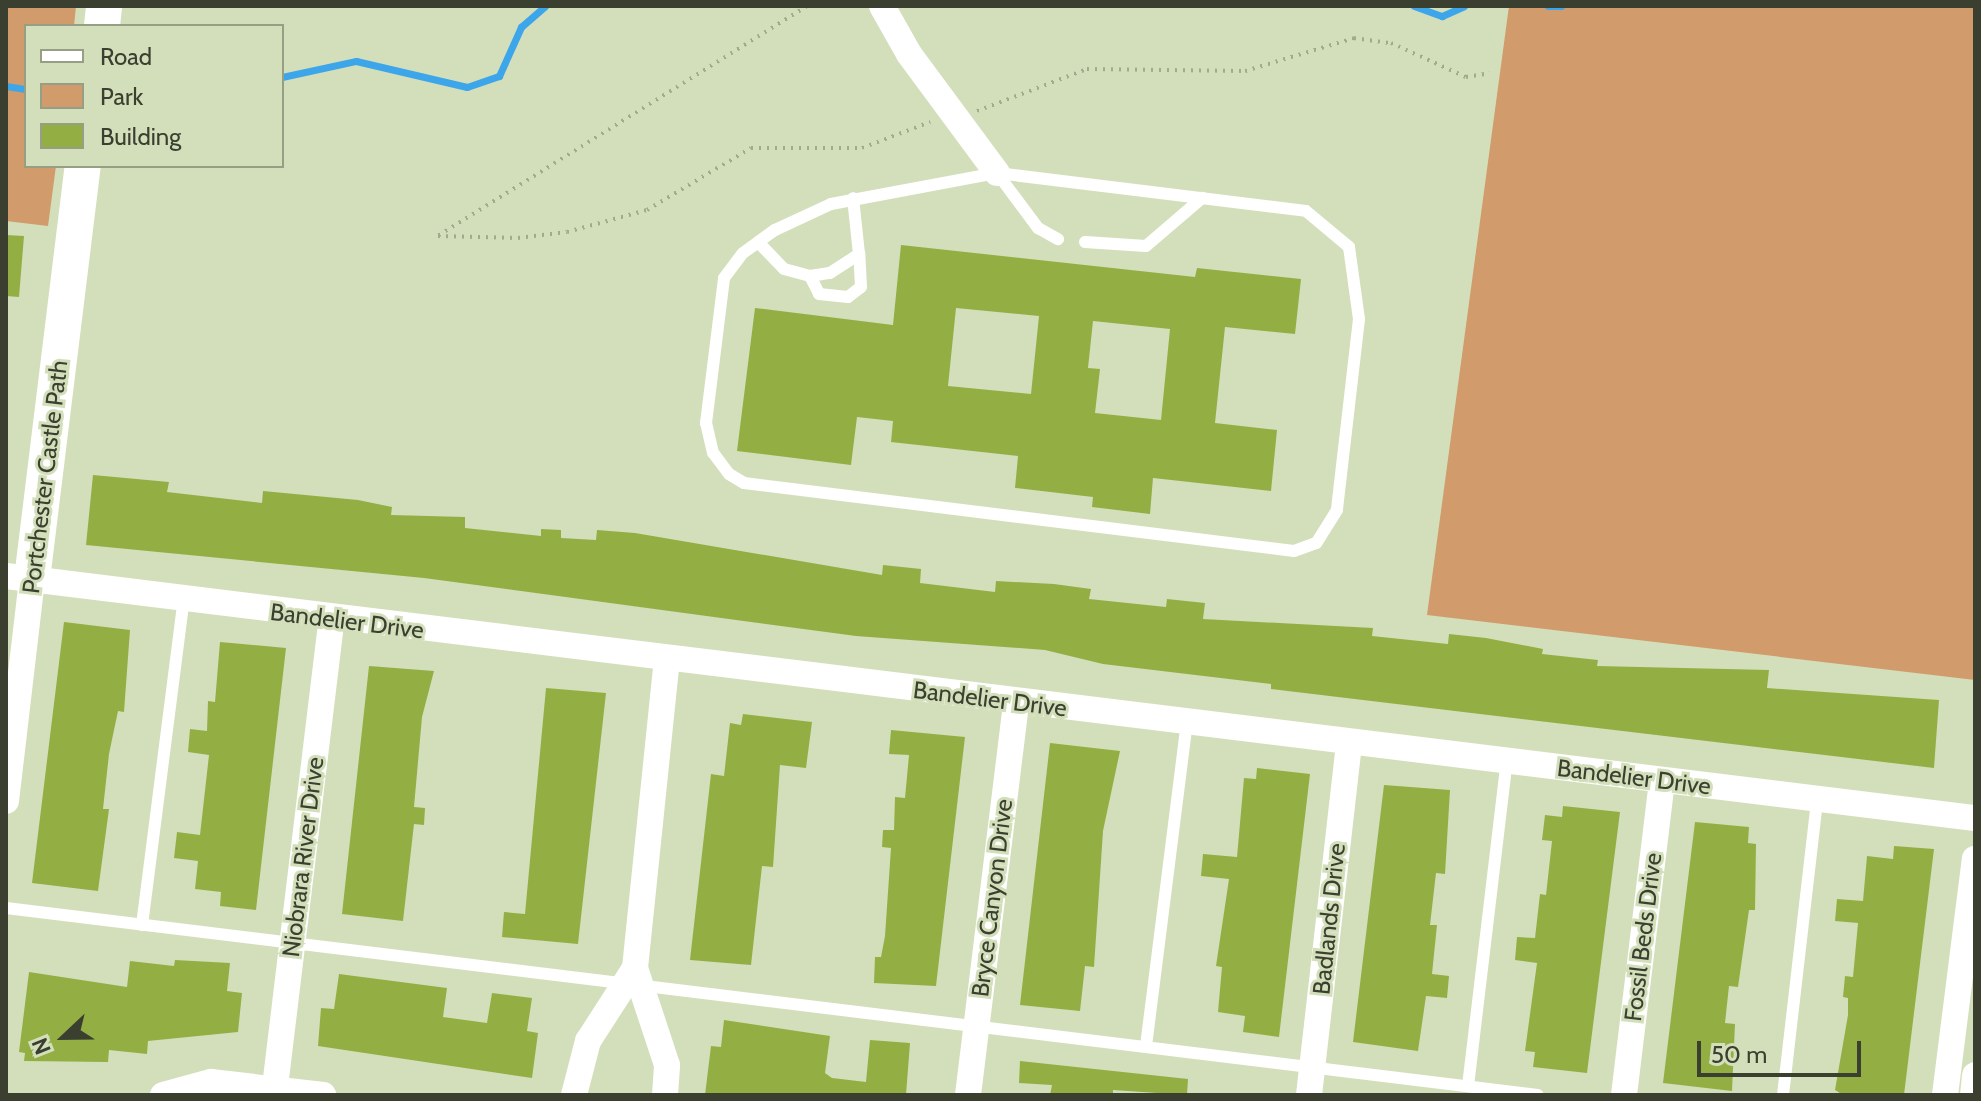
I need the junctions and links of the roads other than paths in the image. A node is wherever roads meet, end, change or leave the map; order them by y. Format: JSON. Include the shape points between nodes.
{"nodes":[{"id":1,"x":882,"y":6,"type":"edge"},
{"id":2,"x":997,"y":173,"type":"junction"},
{"id":3,"x":81,"y":183,"type":"edge"},
{"id":4,"x":853,"y":198,"type":"junction"},
{"id":5,"x":1202,"y":198,"type":"junction"},
{"id":6,"x":1058,"y":239,"type":"dead end"},
{"id":7,"x":758,"y":242,"type":"junction"},
{"id":8,"x":1085,"y":242,"type":"dead end"},
{"id":9,"x":859,"y":254,"type":"junction"},
{"id":10,"x":810,"y":276,"type":"junction"},
{"id":11,"x":19,"y":577,"type":"edge"},
{"id":12,"x":184,"y":599,"type":"junction"},
{"id":13,"x":332,"y":619,"type":"junction"},
{"id":14,"x":667,"y":660,"type":"junction"},
{"id":15,"x":1016,"y":702,"type":"junction"},
{"id":16,"x":1187,"y":723,"type":"junction"},
{"id":17,"x":1349,"y":742,"type":"junction"},
{"id":18,"x":1507,"y":761,"type":"junction"},
{"id":19,"x":1662,"y":780,"type":"junction"},
{"id":20,"x":1817,"y":799,"type":"junction"},
{"id":21,"x":6,"y":801,"type":"edge"},
{"id":22,"x":1975,"y":818,"type":"edge"},
{"id":23,"x":1975,"y":859,"type":"edge"},
{"id":24,"x":6,"y":908,"type":"edge"},
{"id":25,"x":142,"y":925,"type":"junction"},
{"id":26,"x":292,"y":944,"type":"junction"},
{"id":27,"x":634,"y":977,"type":"junction"},
{"id":28,"x":977,"y":1025,"type":"junction"},
{"id":29,"x":1146,"y":1046,"type":"junction"},
{"id":30,"x":1312,"y":1067,"type":"junction"},
{"id":31,"x":1975,"y":1075,"type":"edge"},
{"id":32,"x":1468,"y":1086,"type":"junction"},
{"id":33,"x":274,"y":1092,"type":"edge"},
{"id":34,"x":163,"y":1095,"type":"edge"},
{"id":35,"x":323,"y":1095,"type":"edge"},
{"id":36,"x":574,"y":1095,"type":"edge"},
{"id":37,"x":665,"y":1095,"type":"edge"},
{"id":38,"x":968,"y":1095,"type":"edge"},
{"id":39,"x":1309,"y":1095,"type":"edge"},
{"id":40,"x":1538,"y":1095,"type":"edge"},
{"id":41,"x":1624,"y":1095,"type":"edge"},
{"id":42,"x":1783,"y":1095,"type":"edge"},
{"id":43,"x":1945,"y":1095,"type":"edge"},
{"id":44,"x":1973,"y":1095,"type":"edge"}],
"edges":[{"from":1,"to":2,"type":"street"},
{"from":2,"to":4,"type":"lane"},
{"from":2,"to":5,"type":"lane"},
{"from":2,"to":6,"type":"lane","via":[[1038,228]]},
{"from":3,"to":11,"type":"street","name":"Portchester Castle Path"},
{"from":4,"to":7,"type":"lane"},
{"from":4,"to":9,"type":"lane"},
{"from":5,"to":7,"type":"lane","via":[[1306,211],[1349,247],[1357,277],[1359,319],[1337,510],[1316,543],[1294,551],[744,483],[713,453],[706,423],[724,278]]},
{"from":5,"to":8,"type":"lane","via":[[1146,246]]},
{"from":7,"to":10,"type":"lane","via":[[784,269]]},
{"from":9,"to":10,"type":"lane","via":[[830,273]]},
{"from":9,"to":10,"type":"lane","via":[[861,287],[848,297],[819,294]]},
{"from":11,"to":12,"type":"street","name":"Bandelier Drive"},
{"from":11,"to":21,"type":"street","name":"Portchester Castle Path"},
{"from":12,"to":13,"type":"street","name":"Bandelier Drive"},
{"from":12,"to":25,"type":"lane"},
{"from":13,"to":14,"type":"street","name":"Bandelier Drive"},
{"from":13,"to":26,"type":"street","name":"Niobrara River Drive"},
{"from":14,"to":15,"type":"street","name":"Bandelier Drive"},
{"from":14,"to":27,"type":"street"},
{"from":15,"to":16,"type":"street","name":"Bandelier Drive"},
{"from":15,"to":28,"type":"street","name":"Bryce Canyon Drive"},
{"from":16,"to":17,"type":"street","name":"Bandelier Drive"},
{"from":16,"to":29,"type":"lane"},
{"from":17,"to":18,"type":"street","name":"Bandelier Drive"},
{"from":17,"to":30,"type":"street","name":"Badlands Drive"},
{"from":18,"to":19,"type":"street","name":"Bandelier Drive"},
{"from":18,"to":32,"type":"lane"},
{"from":19,"to":20,"type":"street","name":"Bandelier Drive"},
{"from":19,"to":41,"type":"street","name":"Fossil Beds Drive"},
{"from":20,"to":22,"type":"street","name":"Bandelier Drive"},
{"from":20,"to":42,"type":"lane"},
{"from":23,"to":43,"type":"street"},
{"from":24,"to":25,"type":"lane"},
{"from":25,"to":26,"type":"lane"},
{"from":26,"to":27,"type":"lane"},
{"from":26,"to":33,"type":"street","name":"Niobrara River Drive"},
{"from":27,"to":28,"type":"lane"},
{"from":27,"to":36,"type":"street","via":[[588,1041]]},
{"from":27,"to":37,"type":"street","via":[[667,1065]]},
{"from":28,"to":29,"type":"lane"},
{"from":28,"to":38,"type":"street","name":"Bryce Canyon Drive"},
{"from":29,"to":30,"type":"lane"},
{"from":30,"to":32,"type":"lane"},
{"from":30,"to":39,"type":"street","name":"Badlands Drive"},
{"from":31,"to":44,"type":"street"},
{"from":32,"to":40,"type":"lane"},
{"from":33,"to":34,"type":"street","via":[[211,1082]]},
{"from":33,"to":35,"type":"street"}]}
